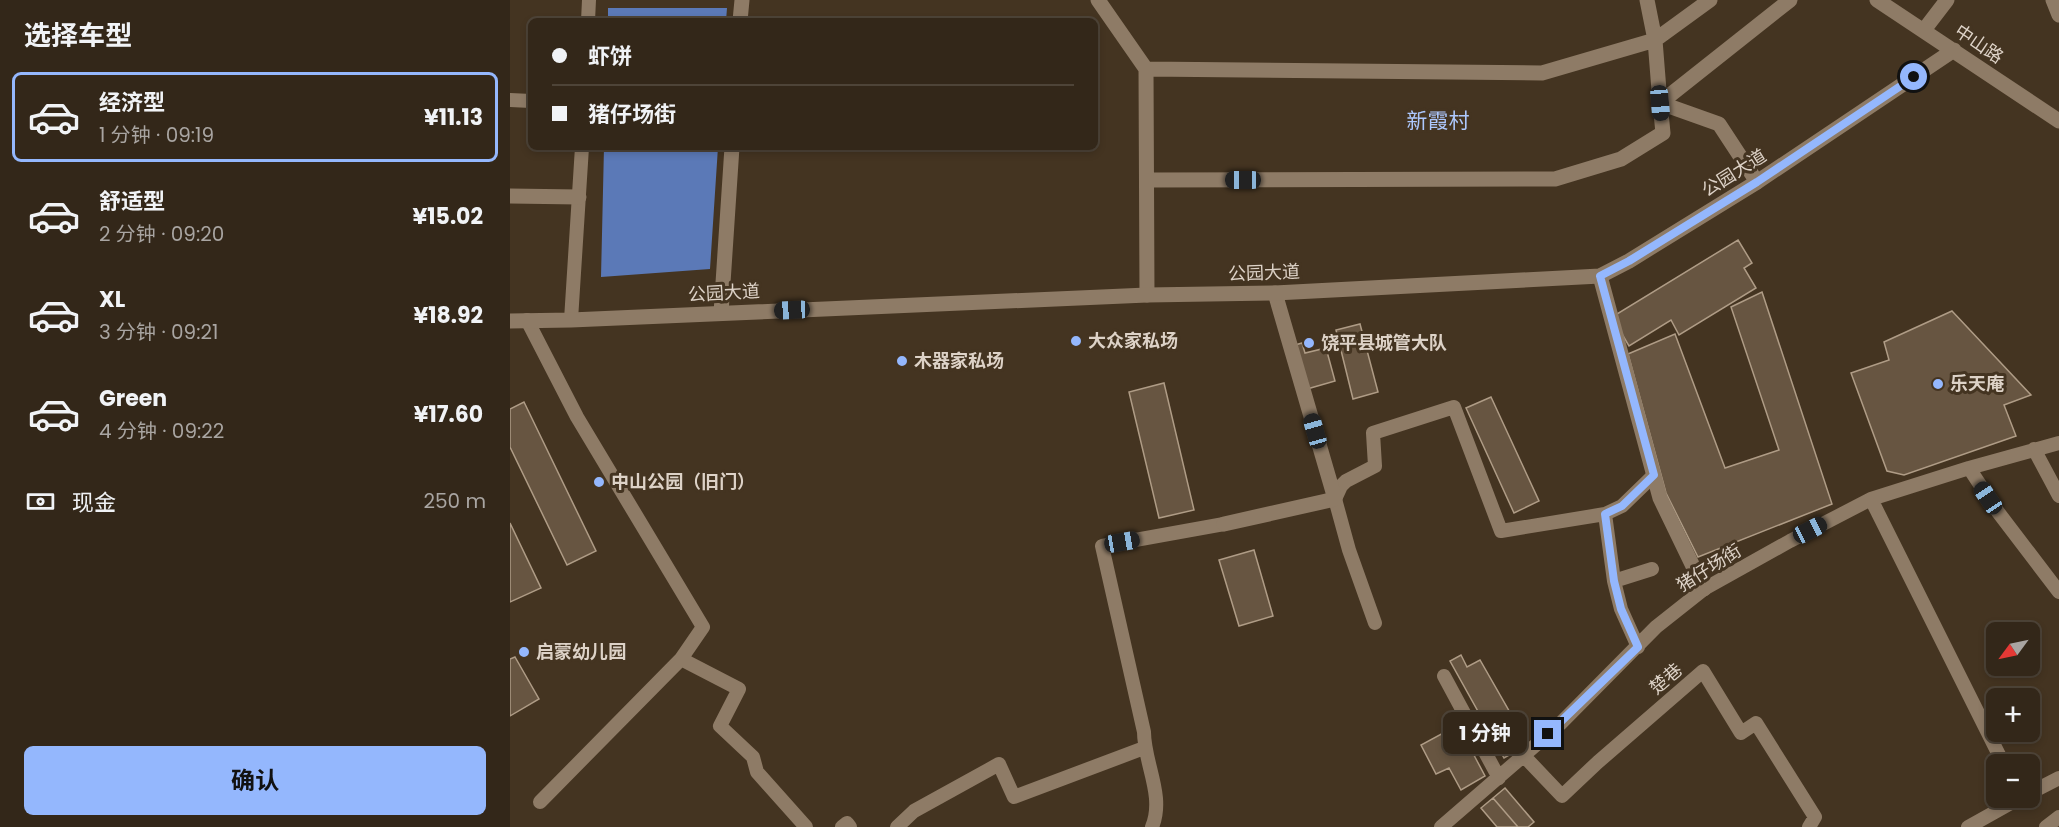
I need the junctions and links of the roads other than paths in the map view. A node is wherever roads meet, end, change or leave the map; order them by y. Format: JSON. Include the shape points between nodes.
{"nodes":[{"id":1,"x":589,"y":0,"type":"edge"},
{"id":2,"x":742,"y":0,"type":"edge"},
{"id":3,"x":1098,"y":0,"type":"edge"},
{"id":4,"x":1647,"y":0,"type":"edge"},
{"id":5,"x":1710,"y":0,"type":"edge"},
{"id":6,"x":1790,"y":0,"type":"edge"},
{"id":7,"x":1877,"y":0,"type":"edge"},
{"id":8,"x":1947,"y":0,"type":"edge"},
{"id":9,"x":2053,"y":0,"type":"edge"},
{"id":10,"x":2059,"y":15,"type":"edge"},
{"id":11,"x":588,"y":18,"type":"edge"},
{"id":12,"x":740,"y":18,"type":"edge"},
{"id":13,"x":1924,"y":30,"type":"junction"},
{"id":14,"x":1655,"y":40,"type":"junction"},
{"id":15,"x":1954,"y":50,"type":"junction"},
{"id":16,"x":1146,"y":69,"type":"junction"},
{"id":17,"x":510,"y":100,"type":"edge"},
{"id":18,"x":528,"y":101,"type":"edge"},
{"id":19,"x":1660,"y":103,"type":"junction"},
{"id":20,"x":2059,"y":121,"type":"edge"},
{"id":21,"x":582,"y":150,"type":"edge"},
{"id":22,"x":732,"y":150,"type":"edge"},
{"id":23,"x":1148,"y":180,"type":"junction"},
{"id":24,"x":1757,"y":182,"type":"junction"},
{"id":25,"x":510,"y":196,"type":"edge"},
{"id":26,"x":579,"y":197,"type":"junction"},
{"id":27,"x":1600,"y":276,"type":"junction"},
{"id":28,"x":1275,"y":293,"type":"junction"},
{"id":29,"x":1147,"y":295,"type":"junction"},
{"id":30,"x":721,"y":313,"type":"junction"},
{"id":31,"x":527,"y":320,"type":"junction"},
{"id":32,"x":571,"y":320,"type":"junction"},
{"id":33,"x":510,"y":321,"type":"edge"},
{"id":34,"x":2059,"y":443,"type":"edge"},
{"id":35,"x":2034,"y":448,"type":"junction"},
{"id":36,"x":1969,"y":468,"type":"junction"},
{"id":37,"x":1654,"y":475,"type":"junction"},
{"id":38,"x":2059,"y":496,"type":"edge"},
{"id":39,"x":1871,"y":499,"type":"junction"},
{"id":40,"x":1335,"y":500,"type":"junction"},
{"id":41,"x":1605,"y":514,"type":"junction"},
{"id":42,"x":1224,"y":524,"type":"joint"},
{"id":43,"x":1653,"y":569,"type":"dead end"},
{"id":44,"x":1614,"y":581,"type":"junction"},
{"id":45,"x":1704,"y":589,"type":"junction"},
{"id":46,"x":2059,"y":591,"type":"edge"},
{"id":47,"x":1375,"y":623,"type":"dead end"},
{"id":48,"x":1638,"y":647,"type":"junction"},
{"id":49,"x":681,"y":659,"type":"junction"},
{"id":50,"x":1444,"y":676,"type":"dead end"},
{"id":51,"x":1144,"y":748,"type":"junction"},
{"id":52,"x":1998,"y":754,"type":"edge"},
{"id":53,"x":1524,"y":756,"type":"junction"},
{"id":54,"x":1499,"y":778,"type":"junction"},
{"id":55,"x":2059,"y":778,"type":"edge"},
{"id":56,"x":2040,"y":788,"type":"edge"},
{"id":57,"x":540,"y":802,"type":"dead end"},
{"id":58,"x":2002,"y":808,"type":"edge"},
{"id":59,"x":2059,"y":817,"type":"edge"},
{"id":60,"x":806,"y":827,"type":"edge"},
{"id":61,"x":842,"y":827,"type":"edge"},
{"id":62,"x":850,"y":827,"type":"edge"},
{"id":63,"x":897,"y":827,"type":"edge"},
{"id":64,"x":1152,"y":827,"type":"edge"},
{"id":65,"x":1441,"y":827,"type":"edge"},
{"id":66,"x":1809,"y":827,"type":"edge"},
{"id":67,"x":1968,"y":827,"type":"edge"},
{"id":68,"x":2046,"y":827,"type":"edge"}],
"edges":[{"from":1,"to":11,"type":"lane"},
{"from":2,"to":12,"type":"street"},
{"from":3,"to":16,"type":"street"},
{"from":4,"to":14,"type":"street"},
{"from":5,"to":14,"type":"street"},
{"from":6,"to":19,"type":"street"},
{"from":7,"to":13,"type":"street","name":"中山路"},
{"from":8,"to":13,"type":"street"},
{"from":9,"to":10,"type":"street"},
{"from":13,"to":15,"type":"street","name":"中山路"},
{"from":14,"to":16,"type":"street","via":[[1542,73]]},
{"from":14,"to":19,"type":"street"},
{"from":15,"to":20,"type":"street","name":"中山路"},
{"from":15,"to":24,"type":"street","name":"公园大道"},
{"from":16,"to":23,"type":"street"},
{"from":17,"to":18,"type":"lane"},
{"from":19,"to":23,"type":"street","via":[[1663,133],[1621,159],[1554,179]]},
{"from":19,"to":24,"type":"street","via":[[1719,124]]},
{"from":21,"to":26,"type":"lane"},
{"from":22,"to":30,"type":"street"},
{"from":23,"to":29,"type":"street"},
{"from":24,"to":27,"type":"street","name":"公园大道"},
{"from":25,"to":26,"type":"street"},
{"from":26,"to":32,"type":"lane"},
{"from":27,"to":28,"type":"street","name":"公园大道"},
{"from":27,"to":37,"type":"street"},
{"from":28,"to":29,"type":"street","name":"公园大道"},
{"from":28,"to":40,"type":"street"},
{"from":29,"to":30,"type":"street","name":"公园大道"},
{"from":30,"to":32,"type":"street","name":"公园大道"},
{"from":31,"to":32,"type":"street","name":"公园大道"},
{"from":31,"to":33,"type":"street","name":"公园大道"},
{"from":31,"to":49,"type":"lane","via":[[577,417],[704,627]]},
{"from":34,"to":35,"type":"lane","name":"猪仔场街"},
{"from":35,"to":36,"type":"lane","name":"猪仔场街"},
{"from":35,"to":38,"type":"lane"},
{"from":36,"to":39,"type":"lane","name":"猪仔场街"},
{"from":36,"to":46,"type":"lane"},
{"from":37,"to":41,"type":"lane","via":[[1622,506]]},
{"from":37,"to":45,"type":"street","via":[[1660,498]]},
{"from":39,"to":45,"type":"lane","name":"猪仔场街"},
{"from":39,"to":52,"type":"lane"},
{"from":40,"to":41,"type":"lane","via":[[1346,481],[1376,466],[1373,433],[1454,407],[1501,531]]},
{"from":40,"to":42,"type":"street"},
{"from":40,"to":47,"type":"lane"},
{"from":41,"to":44,"type":"lane"},
{"from":42,"to":51,"type":"lane","via":[[1102,546],[1144,732]]},
{"from":43,"to":44,"type":"lane"},
{"from":44,"to":48,"type":"lane"},
{"from":45,"to":48,"type":"lane","name":"猪仔场街","via":[[1656,627]]},
{"from":48,"to":53,"type":"lane","name":"猪仔场街"},
{"from":49,"to":57,"type":"lane"},
{"from":49,"to":60,"type":"lane","via":[[739,689],[720,726],[753,758],[757,772]]},
{"from":50,"to":54,"type":"lane"},
{"from":51,"to":63,"type":"lane","via":[[1014,797],[999,764],[914,811]]},
{"from":51,"to":64,"type":"lane","via":[[1157,816]]},
{"from":53,"to":54,"type":"lane","name":"猪仔场街"},
{"from":53,"to":66,"type":"lane","name":"楚巷","via":[[1562,796],[1703,671],[1741,733],[1756,723],[1815,817]]},
{"from":54,"to":65,"type":"lane","name":"猪仔场街"},
{"from":55,"to":56,"type":"lane"},
{"from":58,"to":67,"type":"lane"},
{"from":59,"to":68,"type":"lane"},
{"from":61,"to":62,"type":"lane","via":[[847,823]]}]}
